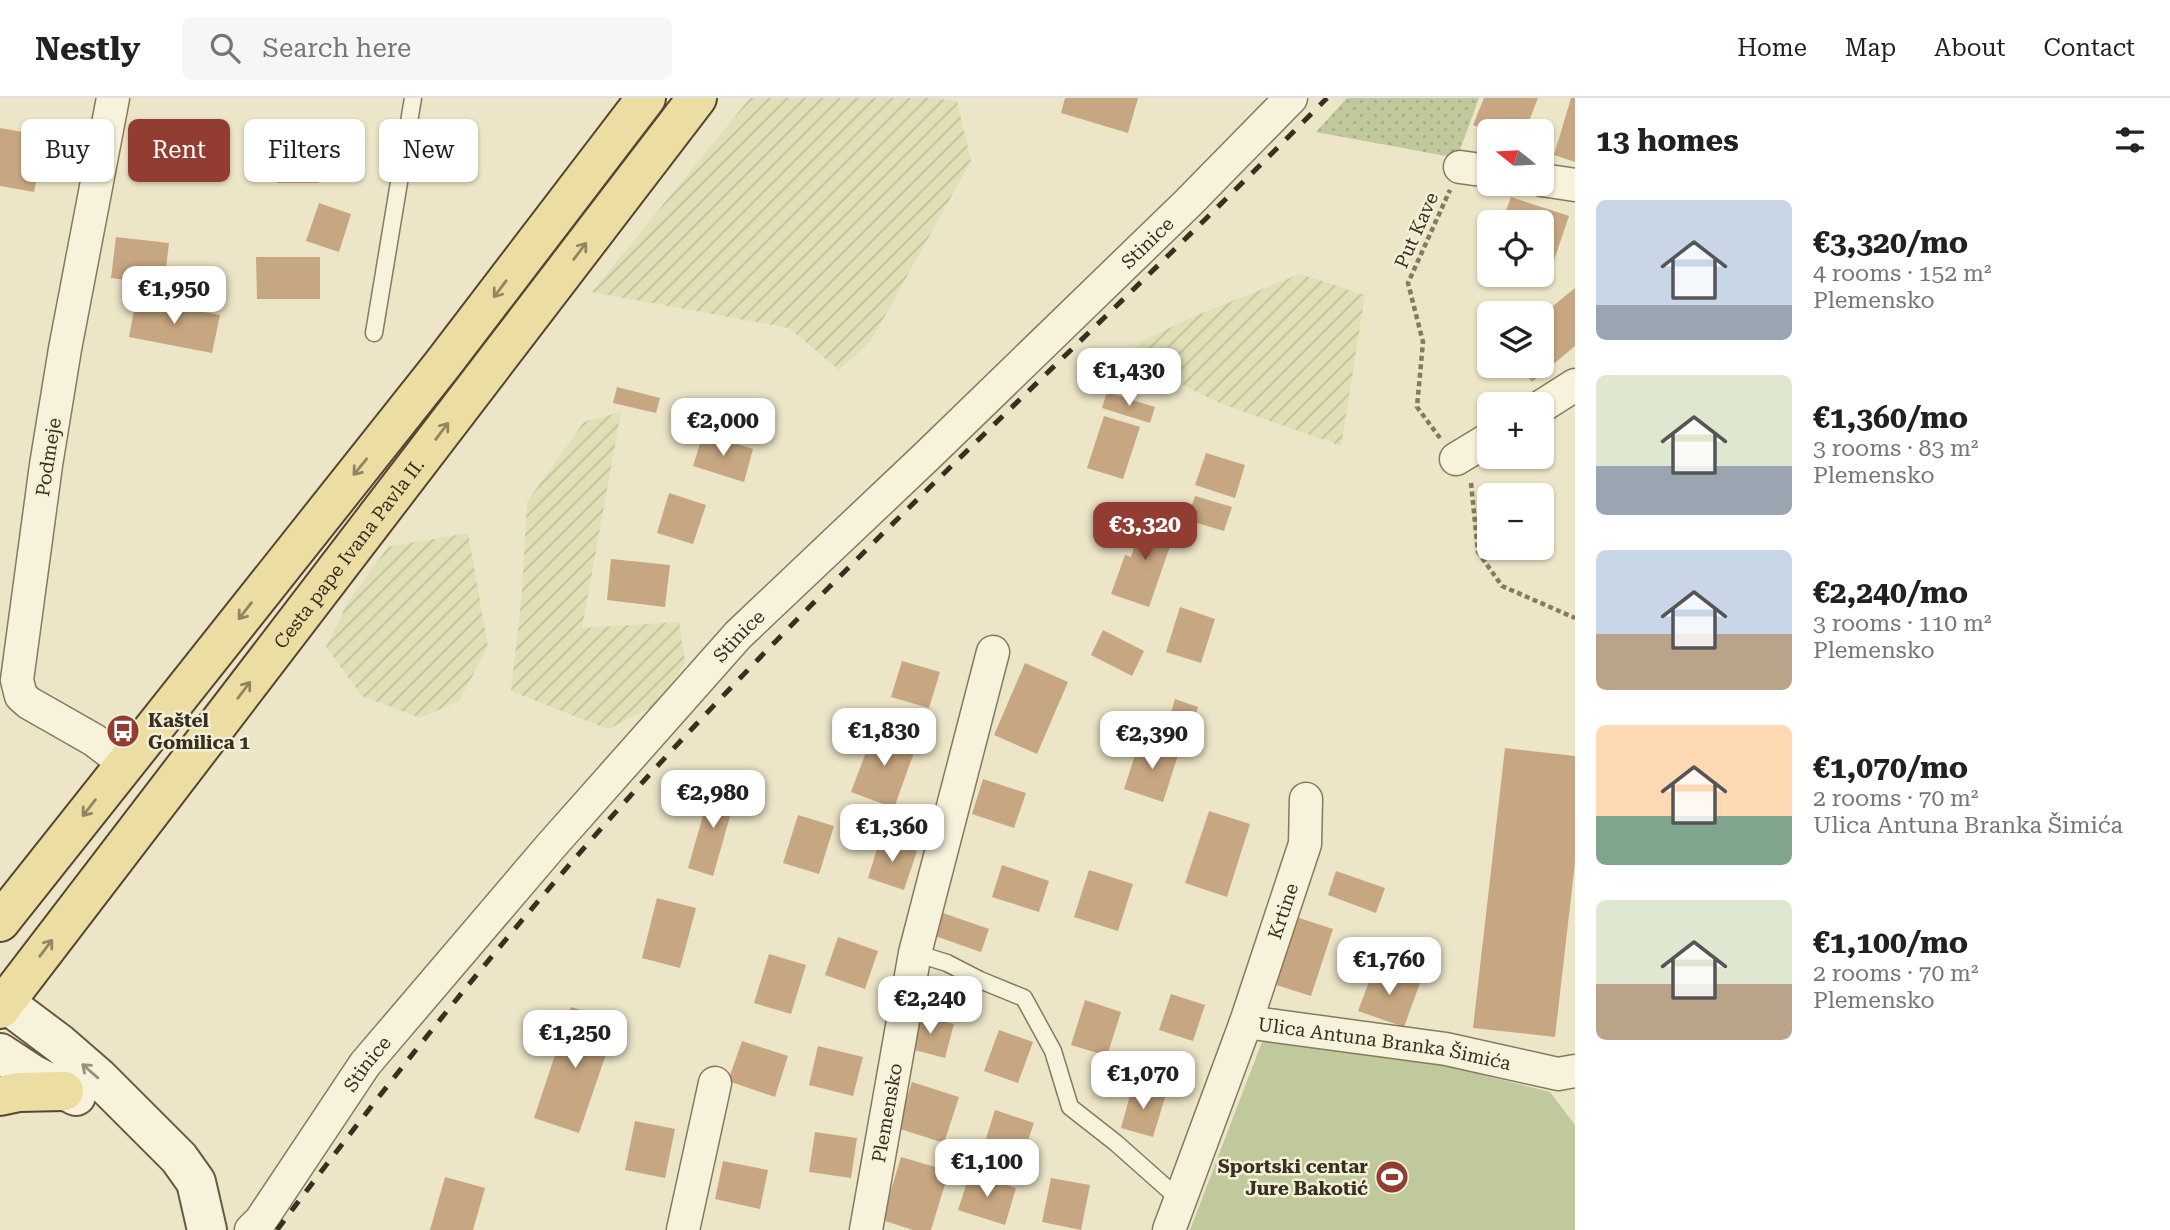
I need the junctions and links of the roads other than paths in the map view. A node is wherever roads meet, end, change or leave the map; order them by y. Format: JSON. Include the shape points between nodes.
{"nodes":[{"id":1,"x":113,"y":98,"type":"edge"},
{"id":2,"x":413,"y":98,"type":"edge"},
{"id":3,"x":646,"y":98,"type":"edge"},
{"id":4,"x":697,"y":98,"type":"edge"},
{"id":5,"x":1291,"y":98,"type":"edge"},
{"id":6,"x":1554,"y":182,"type":"edge"},
{"id":7,"x":1575,"y":185,"type":"edge"},
{"id":8,"x":374,"y":334,"type":"dead end"},
{"id":9,"x":1575,"y":385,"type":"edge"},
{"id":10,"x":1554,"y":398,"type":"edge"},
{"id":11,"x":1477,"y":447,"type":"edge"},
{"id":12,"x":1456,"y":460,"type":"road end"},
{"id":13,"x":993,"y":652,"type":"dead end"},
{"id":14,"x":124,"y":763,"type":"junction"},
{"id":15,"x":1306,"y":799,"type":"dead end"},
{"id":16,"x":51,"y":858,"type":"junction"},
{"id":17,"x":0,"y":891,"type":"edge"},
{"id":18,"x":0,"y":922,"type":"edge"},
{"id":19,"x":915,"y":953,"type":"junction"},
{"id":20,"x":2,"y":1003,"type":"edge"},
{"id":21,"x":1246,"y":1022,"type":"junction"},
{"id":22,"x":0,"y":1053,"type":"edge"},
{"id":23,"x":1575,"y":1070,"type":"edge"},
{"id":24,"x":715,"y":1083,"type":"dead end"},
{"id":25,"x":65,"y":1091,"type":"junction"},
{"id":26,"x":0,"y":1096,"type":"edge"},
{"id":27,"x":156,"y":1135,"type":"junction"},
{"id":28,"x":1179,"y":1199,"type":"junction"},
{"id":29,"x":206,"y":1230,"type":"edge"},
{"id":30,"x":251,"y":1230,"type":"edge"},
{"id":31,"x":683,"y":1230,"type":"edge"},
{"id":32,"x":866,"y":1230,"type":"edge"},
{"id":33,"x":1168,"y":1230,"type":"edge"}],
"edges":[{"from":1,"to":14,"type":"street","name":"Podmeje","via":[[52,426],[17,680],[29,703]]},
{"from":2,"to":8,"type":"lane"},
{"from":3,"to":14,"type":"main road","one_way":true,"via":[[442,365]]},
{"from":20,"to":4,"type":"main road","name":"Cesta pape Ivana Pavla II.","one_way":true},
{"from":5,"to":30,"type":"street","name":"Stinice","via":[[937,447],[738,635],[365,1064]]},
{"from":6,"to":7,"type":"street"},
{"from":9,"to":10,"type":"street"},
{"from":11,"to":12,"type":"street"},
{"from":13,"to":19,"type":"street","name":"Plemensko"},
{"from":14,"to":16,"type":"main road","one_way":true},
{"from":15,"to":21,"type":"street","name":"Krtine","via":[[1305,844]]},
{"from":16,"to":17,"type":"main road"},
{"from":16,"to":18,"type":"main road"},
{"from":19,"to":28,"type":"lane","via":[[1024,998],[1053,1051],[1070,1107]]},
{"from":19,"to":32,"type":"street","name":"Plemensko"},
{"from":27,"to":20,"type":"street","one_way":true,"via":[[98,1077]]},
{"from":21,"to":23,"type":"street","name":"Ulica Antuna Branka Šimića","via":[[1446,1049],[1558,1074]]},
{"from":21,"to":28,"type":"street","name":"Ulica Antuna Branka Šimića"},
{"from":22,"to":25,"type":"street"},
{"from":24,"to":31,"type":"street"},
{"from":25,"to":26,"type":"main road"},
{"from":25,"to":27,"type":"street"},
{"from":27,"to":29,"type":"street","via":[[196,1182]]},
{"from":28,"to":33,"type":"street","name":"Ulica Antuna Branka Šimića"}]}
